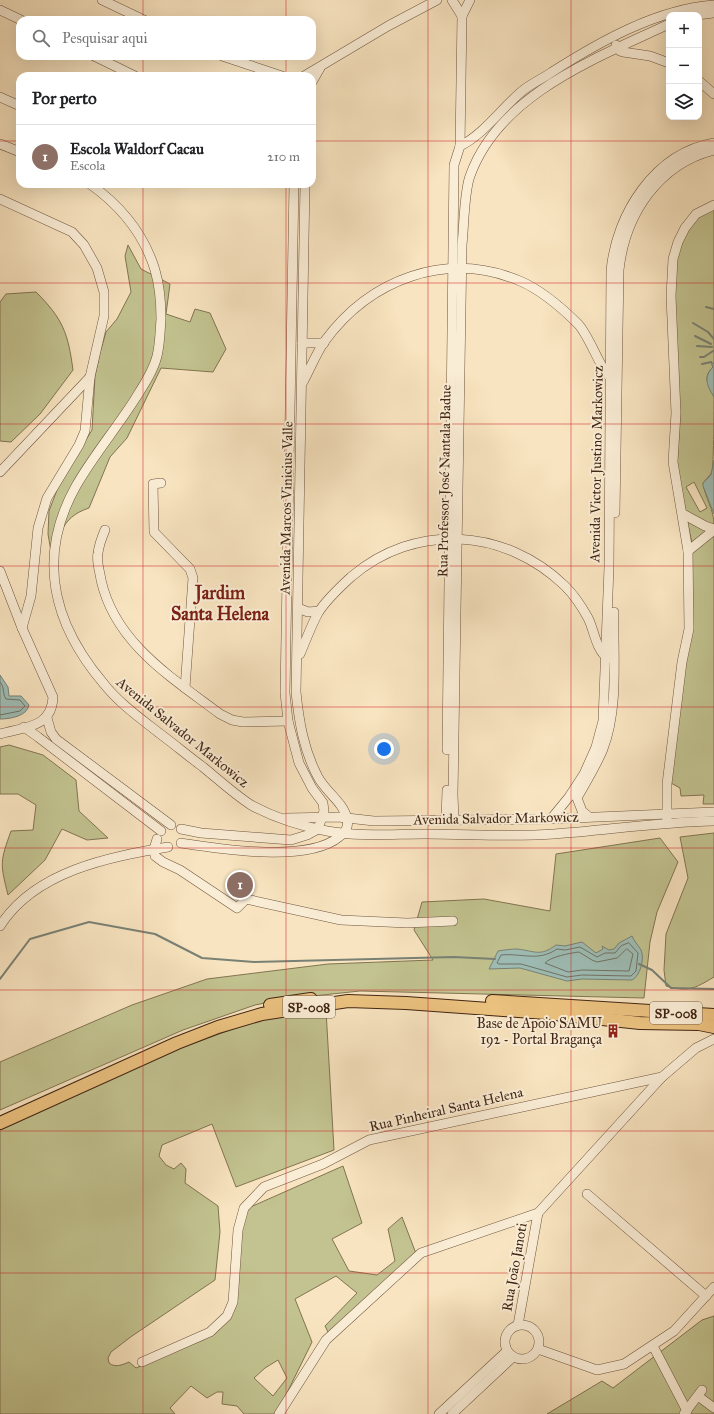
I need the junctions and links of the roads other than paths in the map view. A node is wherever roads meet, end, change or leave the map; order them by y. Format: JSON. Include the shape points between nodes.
{"nodes":[{"id":1,"x":102,"y":0,"type":"edge"},
{"id":2,"x":436,"y":0,"type":"edge"},
{"id":3,"x":452,"y":0,"type":"edge"},
{"id":4,"x":470,"y":0,"type":"edge"},
{"id":5,"x":714,"y":5,"type":"edge"},
{"id":6,"x":0,"y":10,"type":"edge"},
{"id":7,"x":714,"y":13,"type":"edge"},
{"id":8,"x":702,"y":14,"type":"edge"},
{"id":9,"x":136,"y":16,"type":"edge"},
{"id":10,"x":462,"y":16,"type":"junction"},
{"id":11,"x":16,"y":18,"type":"edge"},
{"id":12,"x":666,"y":25,"type":"edge"},
{"id":13,"x":612,"y":38,"type":"junction"},
{"id":14,"x":618,"y":48,"type":"junction"},
{"id":15,"x":102,"y":60,"type":"edge"},
{"id":16,"x":234,"y":60,"type":"edge"},
{"id":17,"x":666,"y":62,"type":"edge"},
{"id":18,"x":320,"y":68,"type":"junction"},
{"id":19,"x":127,"y":72,"type":"edge"},
{"id":20,"x":270,"y":72,"type":"edge"},
{"id":21,"x":312,"y":72,"type":"edge"},
{"id":22,"x":316,"y":75,"type":"edge"},
{"id":23,"x":702,"y":84,"type":"edge"},
{"id":24,"x":714,"y":94,"type":"edge"},
{"id":25,"x":0,"y":97,"type":"edge"},
{"id":26,"x":16,"y":104,"type":"edge"},
{"id":27,"x":472,"y":140,"type":"junction"},
{"id":28,"x":714,"y":143,"type":"edge"},
{"id":29,"x":0,"y":144,"type":"edge"},
{"id":30,"x":460,"y":146,"type":"junction"},
{"id":31,"x":484,"y":148,"type":"junction"},
{"id":32,"x":16,"y":150,"type":"edge"},
{"id":33,"x":714,"y":150,"type":"edge"},
{"id":34,"x":454,"y":177,"type":"junction"},
{"id":35,"x":469,"y":178,"type":"junction"},
{"id":36,"x":95,"y":188,"type":"edge"},
{"id":37,"x":294,"y":188,"type":"edge"},
{"id":38,"x":305,"y":188,"type":"edge"},
{"id":39,"x":0,"y":199,"type":"edge"},
{"id":40,"x":714,"y":205,"type":"edge"},
{"id":41,"x":457,"y":269,"type":"junction"},
{"id":42,"x":324,"y":342,"type":"junction"},
{"id":43,"x":302,"y":343,"type":"junction"},
{"id":44,"x":90,"y":377,"type":"junction"},
{"id":45,"x":614,"y":380,"type":"junction"},
{"id":46,"x":301,"y":385,"type":"junction"},
{"id":47,"x":0,"y":472,"type":"edge"},
{"id":48,"x":162,"y":483,"type":"dead end"},
{"id":49,"x":683,"y":514,"type":"junction"},
{"id":50,"x":105,"y":530,"type":"dead end"},
{"id":51,"x":714,"y":530,"type":"edge"},
{"id":52,"x":453,"y":538,"type":"junction"},
{"id":53,"x":688,"y":551,"type":"junction"},
{"id":54,"x":0,"y":571,"type":"edge"},
{"id":55,"x":298,"y":608,"type":"junction"},
{"id":56,"x":319,"y":611,"type":"junction"},
{"id":57,"x":22,"y":628,"type":"junction"},
{"id":58,"x":610,"y":658,"type":"junction"},
{"id":59,"x":298,"y":660,"type":"junction"},
{"id":60,"x":185,"y":688,"type":"junction"},
{"id":61,"x":296,"y":692,"type":"junction"},
{"id":62,"x":285,"y":693,"type":"junction"},
{"id":63,"x":47,"y":718,"type":"junction"},
{"id":64,"x":288,"y":721,"type":"junction"},
{"id":65,"x":24,"y":728,"type":"junction"},
{"id":66,"x":0,"y":734,"type":"edge"},
{"id":67,"x":111,"y":779,"type":"junction"},
{"id":68,"x":104,"y":787,"type":"junction"},
{"id":69,"x":573,"y":798,"type":"junction"},
{"id":70,"x":344,"y":809,"type":"junction"},
{"id":71,"x":714,"y":812,"type":"edge"},
{"id":72,"x":668,"y":813,"type":"junction"},
{"id":73,"x":589,"y":817,"type":"junction"},
{"id":74,"x":280,"y":818,"type":"junction"},
{"id":75,"x":322,"y":818,"type":"junction"},
{"id":76,"x":551,"y":818,"type":"junction"},
{"id":77,"x":347,"y":819,"type":"junction"},
{"id":78,"x":450,"y":819,"type":"junction"},
{"id":79,"x":416,"y":820,"type":"junction"},
{"id":80,"x":374,"y":821,"type":"junction"},
{"id":81,"x":714,"y":821,"type":"edge"},
{"id":82,"x":668,"y":822,"type":"junction"},
{"id":83,"x":171,"y":824,"type":"junction"},
{"id":84,"x":181,"y":829,"type":"junction"},
{"id":85,"x":318,"y":829,"type":"junction"},
{"id":86,"x":344,"y":833,"type":"junction"},
{"id":87,"x":416,"y":834,"type":"junction"},
{"id":88,"x":160,"y":835,"type":"junction"},
{"id":89,"x":181,"y":843,"type":"junction"},
{"id":90,"x":168,"y":847,"type":"junction"},
{"id":91,"x":149,"y":850,"type":"junction"},
{"id":92,"x":453,"y":921,"type":"dead end"},
{"id":93,"x":0,"y":926,"type":"edge"},
{"id":94,"x":714,"y":1015,"type":"edge"},
{"id":95,"x":714,"y":1027,"type":"edge"},
{"id":96,"x":714,"y":1039,"type":"edge"},
{"id":97,"x":662,"y":1077,"type":"junction"},
{"id":98,"x":0,"y":1115,"type":"edge"},
{"id":99,"x":0,"y":1123,"type":"edge"},
{"id":100,"x":587,"y":1194,"type":"dead end"},
{"id":101,"x":538,"y":1213,"type":"junction"},
{"id":102,"x":714,"y":1287,"type":"edge"},
{"id":103,"x":706,"y":1296,"type":"junction"},
{"id":104,"x":518,"y":1325,"type":"junction"},
{"id":105,"x":653,"y":1346,"type":"junction"},
{"id":106,"x":538,"y":1349,"type":"junction"},
{"id":107,"x":510,"y":1354,"type":"junction"},
{"id":108,"x":142,"y":1362,"type":"dead end"},
{"id":109,"x":714,"y":1408,"type":"edge"},
{"id":110,"x":686,"y":1412,"type":"edge"},
{"id":111,"x":279,"y":1414,"type":"edge"},
{"id":112,"x":439,"y":1414,"type":"edge"},
{"id":113,"x":452,"y":1414,"type":"edge"}],
"edges":[{"from":1,"to":9,"type":"street"},
{"from":2,"to":18,"type":"street"},
{"from":3,"to":10,"type":"street"},
{"from":4,"to":10,"type":"street"},
{"from":5,"to":13,"type":"street","via":[[671,12]]},
{"from":6,"to":11,"type":"street"},
{"from":7,"to":8,"type":"street"},
{"from":10,"to":30,"type":"street","name":"Rua Professor José Nantala Badue"},
{"from":12,"to":14,"type":"street","name":"Rua Professor José Nantala Badue"},
{"from":13,"to":14,"type":"street"},
{"from":13,"to":27,"type":"street","via":[[522,91]]},
{"from":14,"to":17,"type":"street","via":[[623,52],[650,56]]},
{"from":14,"to":31,"type":"street","name":"Rua Professor José Nantala Badue","via":[[574,70],[528,99],[494,132]]},
{"from":15,"to":19,"type":"street"},
{"from":16,"to":20,"type":"street"},
{"from":18,"to":21,"type":"street"},
{"from":18,"to":22,"type":"street"},
{"from":23,"to":24,"type":"street"},
{"from":25,"to":26,"type":"street"},
{"from":27,"to":30,"type":"street"},
{"from":27,"to":31,"type":"street"},
{"from":28,"to":45,"type":"street","name":"Avenida Victor Justino Markowicz","via":[[698,147],[671,161],[644,188],[625,217],[612,260]]},
{"from":29,"to":32,"type":"street"},
{"from":30,"to":34,"type":"street","name":"Rua Professor José Nantala Badue","via":[[455,160]]},
{"from":31,"to":35,"type":"street","name":"Rua Professor José Nantala Badue"},
{"from":33,"to":45,"type":"street","name":"Avenida Victor Justino Markowicz","via":[[687,160],[663,177],[640,204],[632,218],[621,250]]},
{"from":34,"to":35,"type":"street"},
{"from":34,"to":41,"type":"street","name":"Rua Professor José Nantala Badue"},
{"from":35,"to":41,"type":"street","name":"Rua Professor José Nantala Badue"},
{"from":36,"to":74,"type":"street","name":"Avenida Salvador Markowicz","via":[[110,199],[132,223],[150,254],[160,287],[160,333],[157,357],[149,376],[77,485],[61,516],[55,540],[54,581],[58,605],[81,654],[105,686],[232,791],[248,803]]},
{"from":37,"to":62,"type":"street","name":"Avenida Marcos Vinicius Valle"},
{"from":38,"to":43,"type":"street","name":"Avenida Marcos Vinicius Valle"},
{"from":39,"to":44,"type":"street","via":[[72,232],[84,245],[97,268],[104,292],[104,316]]},
{"from":40,"to":49,"type":"street","via":[[696,214],[685,228],[673,259],[671,296],[676,413],[673,462]]},
{"from":41,"to":42,"type":"street","via":[[438,269],[399,280],[382,289],[346,318]]},
{"from":41,"to":45,"type":"street","via":[[491,272],[520,281],[545,296],[587,334],[602,369]]},
{"from":41,"to":52,"type":"street","name":"Rua Professor José Nantala Badue"},
{"from":42,"to":43,"type":"street"},
{"from":42,"to":46,"type":"street"},
{"from":43,"to":46,"type":"street","name":"Avenida Marcos Vinicius Valle"},
{"from":44,"to":47,"type":"street"},
{"from":44,"to":57,"type":"street","via":[[85,431],[47,498],[38,528],[31,596]]},
{"from":45,"to":58,"type":"street","name":"Avenida Victor Justino Markowicz"},
{"from":46,"to":55,"type":"street","name":"Avenida Marcos Vinicius Valle"},
{"from":48,"to":60,"type":"street","via":[[153,484],[154,532],[190,569],[193,578]]},
{"from":49,"to":51,"type":"street"},
{"from":49,"to":53,"type":"street"},
{"from":50,"to":60,"type":"street","via":[[97,554],[105,596],[112,612],[125,634],[143,654]]},
{"from":51,"to":53,"type":"street"},
{"from":52,"to":56,"type":"street","via":[[420,542],[395,549],[364,566],[343,584]]},
{"from":52,"to":58,"type":"street","via":[[473,540],[519,553],[540,566],[565,586],[587,615],[601,650]]},
{"from":52,"to":78,"type":"street","name":"Rua Professor José Nantala Badue","via":[[453,796]]},
{"from":53,"to":72,"type":"street","via":[[689,629],[682,662],[667,784]]},
{"from":54,"to":57,"type":"street"},
{"from":55,"to":56,"type":"street","via":[[308,612]]},
{"from":55,"to":59,"type":"street","name":"Avenida Marcos Vinicius Valle"},
{"from":56,"to":59,"type":"street"},
{"from":57,"to":63,"type":"street","via":[[53,697],[53,705]]},
{"from":58,"to":69,"type":"street","name":"Avenida Victor Justino Markowicz","via":[[612,704],[607,735],[593,771]]},
{"from":59,"to":61,"type":"street","name":"Avenida Marcos Vinicius Valle"},
{"from":60,"to":64,"type":"street","via":[[232,720]]},
{"from":61,"to":62,"type":"street"},
{"from":61,"to":70,"type":"street","name":"Avenida Marcos Vinicius Valle","via":[[300,727],[309,757],[319,778]]},
{"from":62,"to":64,"type":"street","name":"Avenida Marcos Vinicius Valle"},
{"from":63,"to":65,"type":"street"},
{"from":63,"to":67,"type":"street","via":[[56,739]]},
{"from":64,"to":75,"type":"street","name":"Avenida Marcos Vinicius Valle","via":[[299,762],[323,803]]},
{"from":65,"to":66,"type":"street"},
{"from":65,"to":68,"type":"street"},
{"from":67,"to":68,"type":"street"},
{"from":67,"to":83,"type":"street"},
{"from":68,"to":88,"type":"street"},
{"from":69,"to":73,"type":"street"},
{"from":69,"to":76,"type":"street","name":"Avenida Victor Justino Markowicz"},
{"from":70,"to":77,"type":"street","name":"Avenida Marcos Vinicius Valle"},
{"from":70,"to":80,"type":"street","via":[[360,818]]},
{"from":71,"to":72,"type":"street","name":"Avenida Salvador Markowicz"},
{"from":72,"to":73,"type":"street","name":"Avenida Salvador Markowicz"},
{"from":72,"to":82,"type":"street"},
{"from":73,"to":76,"type":"street","name":"Avenida Salvador Markowicz"},
{"from":74,"to":75,"type":"street","name":"Avenida Salvador Markowicz"},
{"from":74,"to":85,"type":"street","name":"Avenida Salvador Markowicz"},
{"from":75,"to":77,"type":"street","name":"Avenida Salvador Markowicz"},
{"from":75,"to":85,"type":"street"},
{"from":76,"to":78,"type":"street","name":"Avenida Salvador Markowicz"},
{"from":77,"to":80,"type":"street","name":"Avenida Salvador Markowicz"},
{"from":77,"to":86,"type":"street","via":[[348,826]]},
{"from":78,"to":79,"type":"street","name":"Avenida Salvador Markowicz"},
{"from":79,"to":80,"type":"street","name":"Avenida Salvador Markowicz"},
{"from":79,"to":87,"type":"street","via":[[411,826]]},
{"from":81,"to":82,"type":"street","name":"Avenida Salvador Markowicz"},
{"from":82,"to":87,"type":"street","name":"Avenida Salvador Markowicz","via":[[552,834]]},
{"from":83,"to":84,"type":"street"},
{"from":83,"to":88,"type":"street"},
{"from":84,"to":85,"type":"street","via":[[291,840]]},
{"from":84,"to":89,"type":"street","via":[[184,836]]},
{"from":85,"to":86,"type":"street","name":"Avenida Salvador Markowicz"},
{"from":86,"to":87,"type":"street","name":"Avenida Salvador Markowicz"},
{"from":86,"to":89,"type":"street","via":[[324,846],[302,851],[250,851]]},
{"from":88,"to":90,"type":"street","via":[[162,843]]},
{"from":88,"to":91,"type":"street"},
{"from":89,"to":90,"type":"street","via":[[176,847]]},
{"from":90,"to":91,"type":"street"},
{"from":91,"to":92,"type":"street","via":[[163,862],[180,870],[237,908],[246,899],[341,920],[407,924]]},
{"from":91,"to":93,"type":"street","via":[[87,866],[58,877],[26,897]]},
{"from":94,"to":98,"type":"main road","number":"SP-008","via":[[438,998],[350,996],[289,1001],[204,1024]]},
{"from":95,"to":99,"type":"main road","number":"SP-008","via":[[406,1003],[348,1001],[262,1014],[218,1027]]},
{"from":96,"to":97,"type":"street","via":[[696,1048]]},
{"from":97,"to":101,"type":"street"},
{"from":97,"to":108,"type":"street","name":"Rua Pinheiral Santa Helena","via":[[369,1140],[323,1164],[264,1187],[244,1208],[238,1230],[233,1302],[227,1316],[210,1332]]},
{"from":100,"to":103,"type":"street"},
{"from":101,"to":104,"type":"street","name":"Rua João Janoti"},
{"from":101,"to":111,"type":"street","via":[[421,1253],[326,1340]]},
{"from":102,"to":103,"type":"street"},
{"from":103,"to":105,"type":"street","via":[[674,1331]]},
{"from":104,"to":106,"type":"street","via":[[528,1326],[537,1333]]},
{"from":104,"to":107,"type":"street","via":[[505,1336],[504,1342]]},
{"from":105,"to":106,"type":"street","via":[[624,1364],[597,1370]]},
{"from":105,"to":110,"type":"street"},
{"from":106,"to":107,"type":"street","via":[[530,1358],[518,1360]]},
{"from":107,"to":112,"type":"street"},
{"from":107,"to":113,"type":"street"},
{"from":109,"to":110,"type":"street","via":[[700,1393]]}]}
